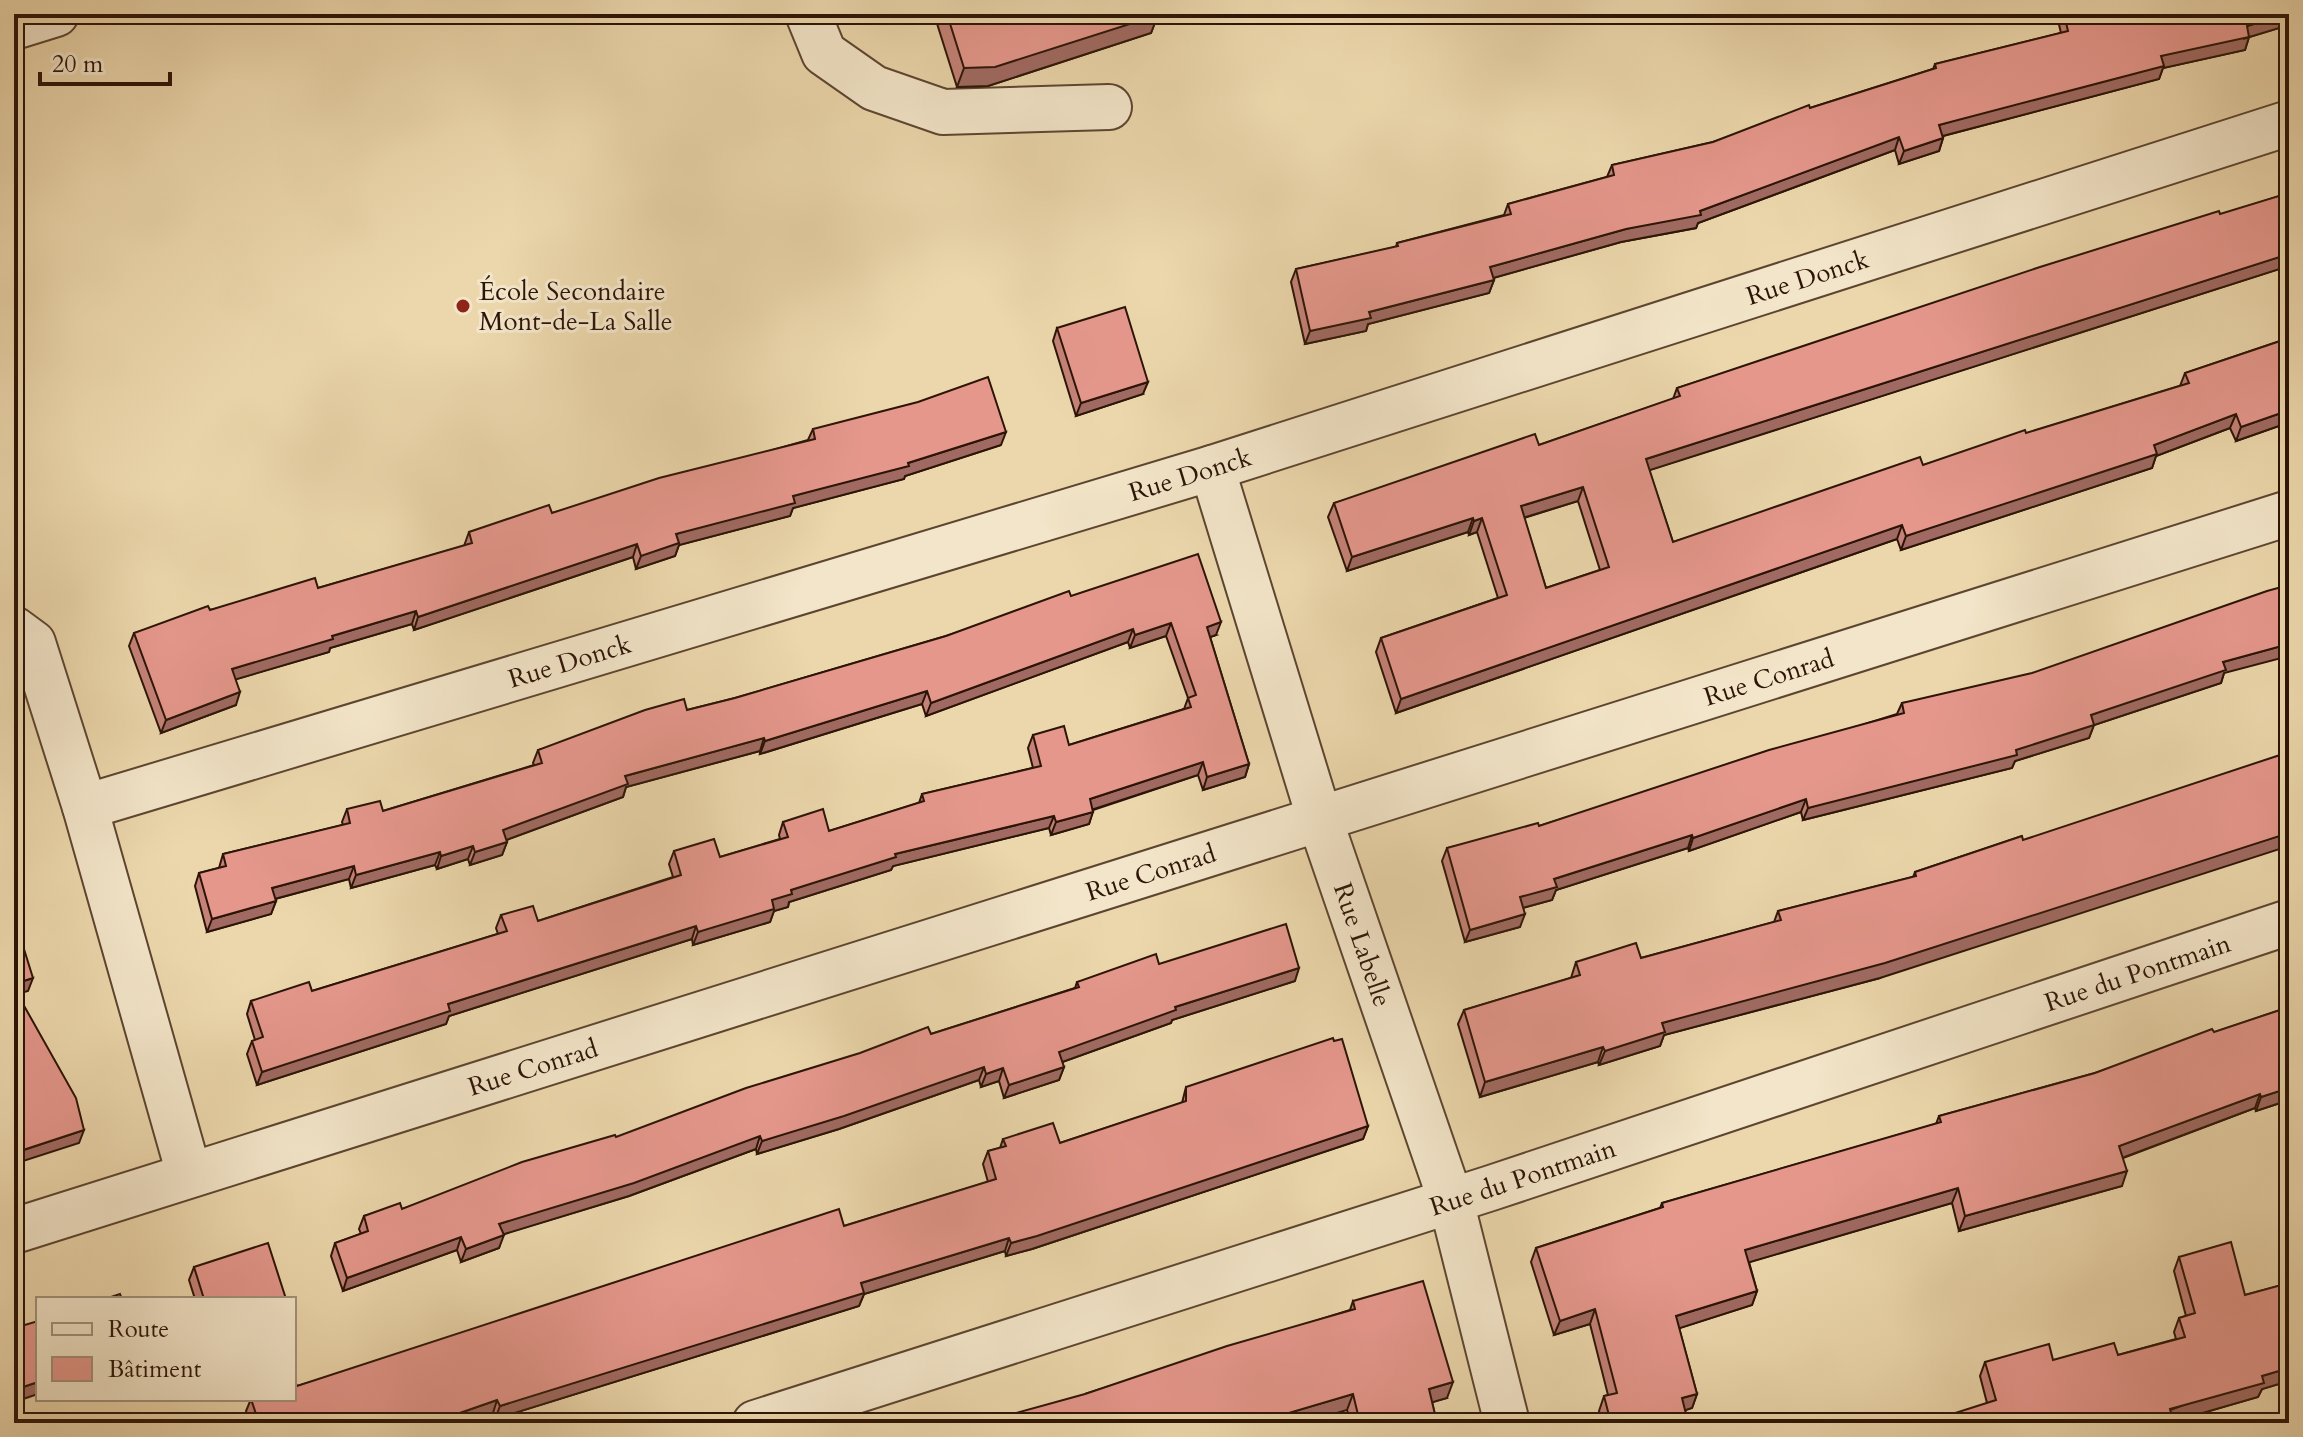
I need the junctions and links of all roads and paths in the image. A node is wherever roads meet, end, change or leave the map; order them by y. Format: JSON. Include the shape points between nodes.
{"nodes":[{"id":1,"x":56,"y":14,"type":"edge"},
{"id":2,"x":808,"y":14,"type":"edge"},
{"id":3,"x":14,"y":27,"type":"edge"},
{"id":4,"x":1109,"y":107,"type":"dead end"},
{"id":5,"x":2289,"y":123,"type":"edge"},
{"id":6,"x":1212,"y":468,"type":"junction"},
{"id":7,"x":2289,"y":513,"type":"edge"},
{"id":8,"x":14,"y":629,"type":"edge"},
{"id":9,"x":85,"y":807,"type":"junction"},
{"id":10,"x":1320,"y":820,"type":"junction"},
{"id":11,"x":2289,"y":922,"type":"edge"},
{"id":12,"x":189,"y":1174,"type":"junction"},
{"id":13,"x":1451,"y":1201,"type":"junction"},
{"id":14,"x":14,"y":1231,"type":"edge"},
{"id":15,"x":755,"y":1423,"type":"edge"},
{"id":16,"x":1507,"y":1423,"type":"edge"}],
"edges":[{"from":1,"to":3,"type":"street"},
{"from":2,"to":4,"type":"street","via":[[824,53],[874,88],[943,112]]},
{"from":5,"to":6,"type":"street","name":"Rue Donck"},
{"from":6,"to":9,"type":"street","name":"Rue Donck"},
{"from":6,"to":10,"type":"street","name":"Rue Labelle"},
{"from":7,"to":10,"type":"street","name":"Rue Conrad"},
{"from":8,"to":9,"type":"street","via":[[33,643]]},
{"from":9,"to":12,"type":"street"},
{"from":10,"to":12,"type":"street","name":"Rue Conrad"},
{"from":10,"to":13,"type":"street","name":"Rue Labelle"},
{"from":11,"to":13,"type":"street","name":"Rue du Pontmain"},
{"from":12,"to":14,"type":"street","name":"Rue Conrad"},
{"from":13,"to":15,"type":"street","name":"Rue du Pontmain"},
{"from":13,"to":16,"type":"street","name":"Rue Labelle"}]}
